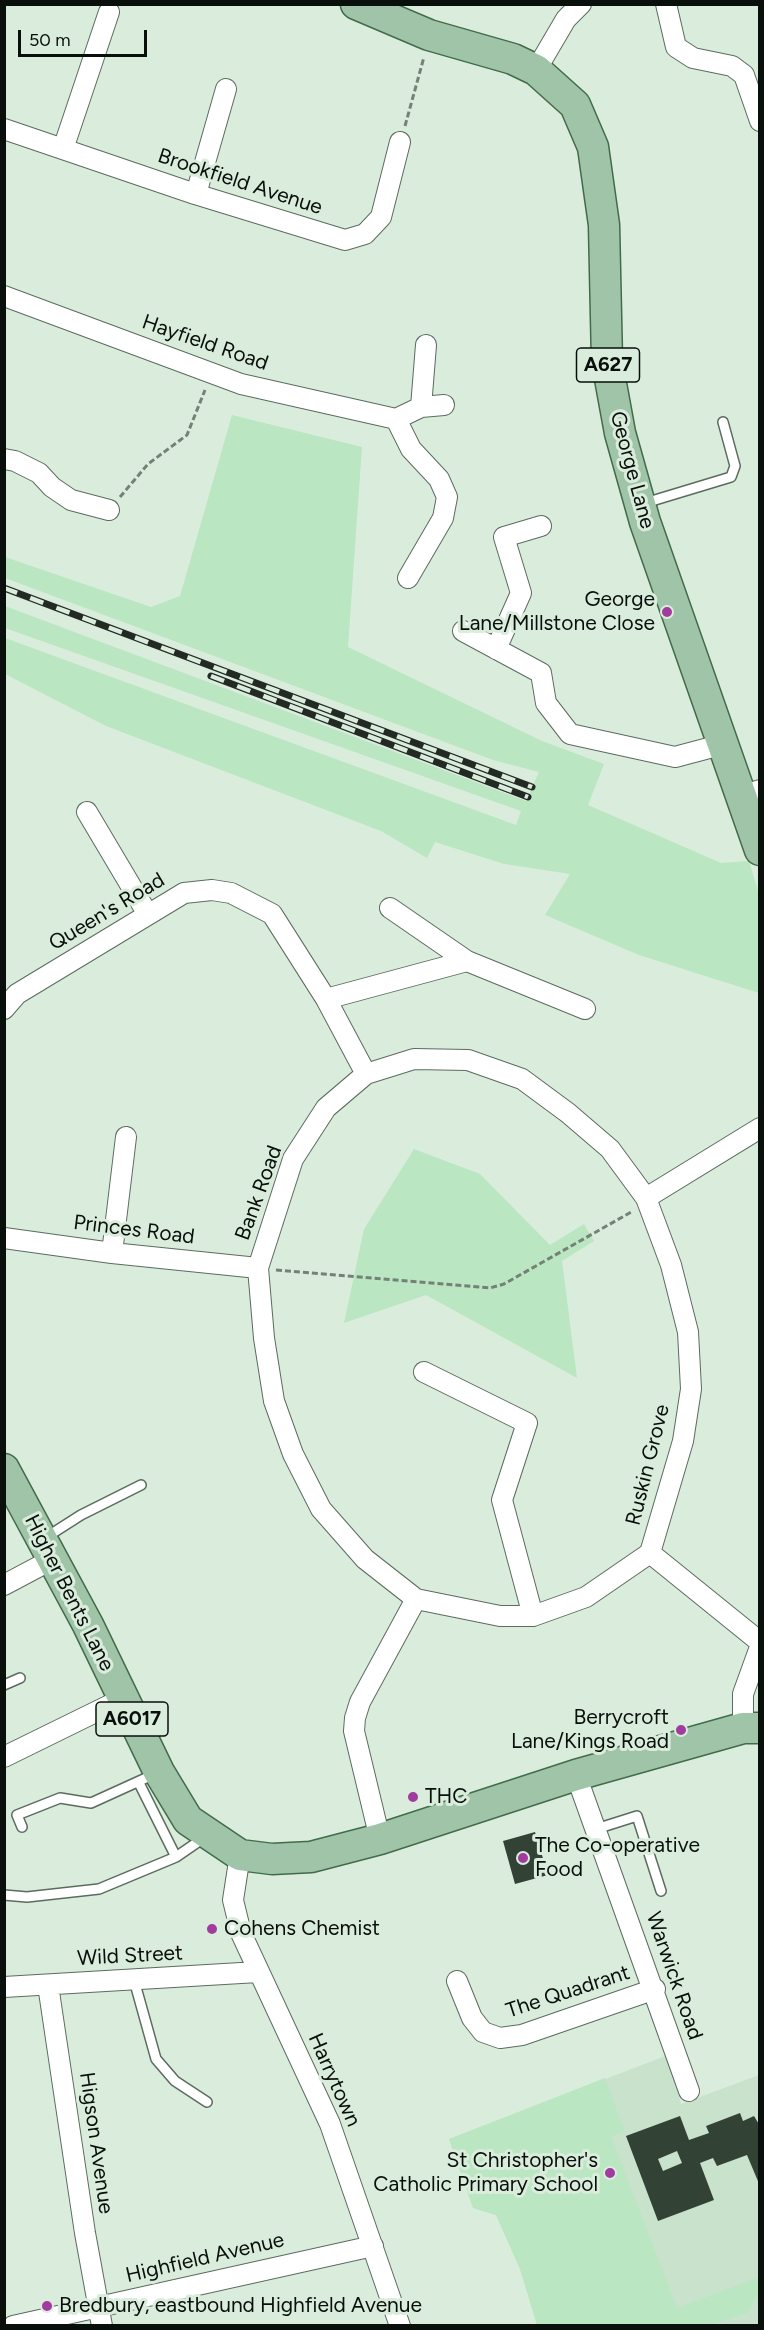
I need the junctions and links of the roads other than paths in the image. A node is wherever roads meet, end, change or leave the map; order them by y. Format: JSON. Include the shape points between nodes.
{"nodes":[{"id":1,"x":356,"y":4,"type":"edge"},
{"id":2,"x":581,"y":4,"type":"edge"},
{"id":3,"x":666,"y":4,"type":"edge"},
{"id":4,"x":109,"y":12,"type":"dead end"},
{"id":5,"x":536,"y":70,"type":"junction"},
{"id":6,"x":226,"y":89,"type":"dead end"},
{"id":7,"x":759,"y":121,"type":"edge"},
{"id":8,"x":4,"y":129,"type":"edge"},
{"id":9,"x":400,"y":142,"type":"road end"},
{"id":10,"x":63,"y":149,"type":"junction"},
{"id":11,"x":196,"y":194,"type":"junction"},
{"id":12,"x":4,"y":296,"type":"edge"},
{"id":13,"x":426,"y":345,"type":"dead end"},
{"id":14,"x":444,"y":405,"type":"dead end"},
{"id":15,"x":421,"y":407,"type":"junction"},
{"id":16,"x":396,"y":419,"type":"junction"},
{"id":17,"x":723,"y":422,"type":"dead end"},
{"id":18,"x":4,"y":459,"type":"edge"},
{"id":19,"x":640,"y":505,"type":"junction"},
{"id":20,"x":110,"y":510,"type":"road end"},
{"id":21,"x":541,"y":525,"type":"dead end"},
{"id":22,"x":408,"y":578,"type":"dead end"},
{"id":23,"x":463,"y":631,"type":"dead end"},
{"id":24,"x":496,"y":649,"type":"junction"},
{"id":25,"x":724,"y":744,"type":"junction"},
{"id":26,"x":750,"y":793,"type":"edge"},
{"id":27,"x":87,"y":812,"type":"dead end"},
{"id":28,"x":759,"y":850,"type":"edge"},
{"id":29,"x":390,"y":908,"type":"dead end"},
{"id":30,"x":147,"y":913,"type":"junction"},
{"id":31,"x":466,"y":961,"type":"junction"},
{"id":32,"x":326,"y":999,"type":"junction"},
{"id":33,"x":4,"y":1009,"type":"edge"},
{"id":34,"x":585,"y":1009,"type":"dead end"},
{"id":35,"x":366,"y":1074,"type":"junction"},
{"id":36,"x":759,"y":1128,"type":"edge"},
{"id":37,"x":126,"y":1137,"type":"dead end"},
{"id":38,"x":646,"y":1200,"type":"junction"},
{"id":39,"x":4,"y":1238,"type":"edge"},
{"id":40,"x":112,"y":1253,"type":"junction"},
{"id":41,"x":258,"y":1268,"type":"junction"},
{"id":42,"x":424,"y":1372,"type":"dead end"},
{"id":43,"x":4,"y":1469,"type":"edge"},
{"id":44,"x":141,"y":1485,"type":"dead end"},
{"id":45,"x":48,"y":1550,"type":"junction"},
{"id":46,"x":650,"y":1552,"type":"junction"},
{"id":47,"x":4,"y":1586,"type":"edge"},
{"id":48,"x":416,"y":1599,"type":"junction"},
{"id":49,"x":533,"y":1616,"type":"junction"},
{"id":50,"x":759,"y":1642,"type":"edge"},
{"id":51,"x":759,"y":1647,"type":"edge"},
{"id":52,"x":20,"y":1678,"type":"dead end"},
{"id":53,"x":4,"y":1684,"type":"edge"},
{"id":54,"x":122,"y":1700,"type":"junction"},
{"id":55,"x":751,"y":1728,"type":"edge"},
{"id":56,"x":4,"y":1757,"type":"edge"},
{"id":57,"x":576,"y":1775,"type":"junction"},
{"id":58,"x":149,"y":1777,"type":"junction"},
{"id":59,"x":22,"y":1827,"type":"dead end"},
{"id":60,"x":596,"y":1829,"type":"junction"},
{"id":61,"x":207,"y":1836,"type":"junction"},
{"id":62,"x":380,"y":1839,"type":"junction"},
{"id":63,"x":240,"y":1856,"type":"junction"},
{"id":64,"x":176,"y":1857,"type":"junction"},
{"id":65,"x":662,"y":1891,"type":"dead end"},
{"id":66,"x":4,"y":1895,"type":"edge"},
{"id":67,"x":258,"y":1972,"type":"junction"},
{"id":68,"x":134,"y":1980,"type":"junction"},
{"id":69,"x":457,"y":1981,"type":"dead end"},
{"id":70,"x":48,"y":1985,"type":"junction"},
{"id":71,"x":4,"y":1988,"type":"edge"},
{"id":72,"x":655,"y":1989,"type":"junction"},
{"id":73,"x":689,"y":2091,"type":"dead end"},
{"id":74,"x":207,"y":2102,"type":"dead end"},
{"id":75,"x":373,"y":2246,"type":"junction"},
{"id":76,"x":100,"y":2316,"type":"edge"},
{"id":77,"x":13,"y":2325,"type":"edge"},
{"id":78,"x":400,"y":2325,"type":"edge"}],
"edges":[{"from":1,"to":5,"type":"main road","name":"George Lane","number":"A627","via":[[429,35],[513,59]]},
{"from":2,"to":5,"type":"street","via":[[566,19]]},
{"from":3,"to":7,"type":"street","via":[[676,47],[693,58],[732,66],[744,75]]},
{"from":4,"to":10,"type":"street"},
{"from":5,"to":19,"type":"main road","name":"George Lane","number":"A627","via":[[575,105],[593,147],[604,225],[607,362],[620,433]]},
{"from":6,"to":11,"type":"street"},
{"from":8,"to":10,"type":"street","name":"Brookfield Avenue"},
{"from":9,"to":11,"type":"street","name":"Brookfield Avenue","via":[[381,217],[365,234],[345,240]]},
{"from":10,"to":11,"type":"street","name":"Brookfield Avenue"},
{"from":12,"to":16,"type":"street","name":"Hayfield Road","via":[[241,384]]},
{"from":13,"to":15,"type":"street"},
{"from":14,"to":15,"type":"street"},
{"from":15,"to":16,"type":"street"},
{"from":16,"to":22,"type":"street","via":[[411,449],[439,479],[447,497],[443,518]]},
{"from":17,"to":19,"type":"lane","via":[[735,466],[731,477]]},
{"from":18,"to":20,"type":"street","via":[[39,473],[71,500]]},
{"from":19,"to":25,"type":"main road","name":"George Lane","number":"A627"},
{"from":21,"to":24,"type":"street","via":[[504,537],[521,593]]},
{"from":23,"to":24,"type":"street"},
{"from":24,"to":25,"type":"street","via":[[541,673],[546,703],[570,734],[675,757]]},
{"from":25,"to":26,"type":"main road","name":"George Lane","number":"A627"},
{"from":26,"to":28,"type":"main road","name":"George Lane","number":"A627"},
{"from":27,"to":30,"type":"street"},
{"from":29,"to":31,"type":"street"},
{"from":30,"to":32,"type":"street","name":"Queen's Road","via":[[184,893],[212,890],[253,903],[272,914]]},
{"from":30,"to":33,"type":"street","name":"Queen's Road","via":[[17,994]]},
{"from":31,"to":32,"type":"street"},
{"from":31,"to":34,"type":"street"},
{"from":32,"to":35,"type":"street","name":"Queen's Road"},
{"from":35,"to":38,"type":"street","name":"Bank Road","via":[[414,1059],[468,1060],[522,1079],[610,1149]]},
{"from":35,"to":41,"type":"street","name":"Bank Road","via":[[326,1108],[293,1159]]},
{"from":36,"to":38,"type":"street"},
{"from":37,"to":40,"type":"street"},
{"from":38,"to":46,"type":"street","name":"Ruskin Grove","via":[[671,1265],[688,1332],[691,1389],[683,1441]]},
{"from":39,"to":40,"type":"street","name":"Princes Road"},
{"from":40,"to":41,"type":"street","name":"Princes Road"},
{"from":41,"to":48,"type":"street","name":"Bank Road","via":[[274,1401],[293,1454],[321,1509],[365,1559]]},
{"from":42,"to":49,"type":"street","via":[[527,1423],[502,1500]]},
{"from":43,"to":45,"type":"main road","name":"Higher Bents Lane","number":"A6017"},
{"from":44,"to":45,"type":"lane","via":[[81,1515]]},
{"from":45,"to":47,"type":"street"},
{"from":45,"to":54,"type":"main road","name":"Higher Bents Lane","number":"A6017"},
{"from":46,"to":49,"type":"street","name":"Ruskin Grove","via":[[586,1597]]},
{"from":46,"to":50,"type":"street"},
{"from":48,"to":49,"type":"street","name":"Ruskin Grove","via":[[500,1616]]},
{"from":48,"to":62,"type":"street","via":[[360,1702],[354,1731]]},
{"from":51,"to":55,"type":"street","via":[[742,1694]]},
{"from":52,"to":53,"type":"lane"},
{"from":54,"to":56,"type":"street"},
{"from":54,"to":58,"type":"main road","name":"Higher Bents Lane","number":"A6017"},
{"from":55,"to":57,"type":"main road","number":"A6017"},
{"from":57,"to":60,"type":"street","name":"Warwick Road"},
{"from":57,"to":62,"type":"main road","number":"A6017"},
{"from":58,"to":59,"type":"lane","via":[[91,1803],[60,1798],[17,1815]]},
{"from":58,"to":61,"type":"main road","name":"Higher Bents Lane","number":"A6017"},
{"from":58,"to":64,"type":"lane"},
{"from":60,"to":65,"type":"lane","via":[[637,1816]]},
{"from":60,"to":72,"type":"street","name":"Warwick Road"},
{"from":61,"to":63,"type":"main road","name":"Higher Bents Lane","number":"A6017"},
{"from":61,"to":64,"type":"lane"},
{"from":62,"to":63,"type":"main road","number":"A6017","via":[[311,1857]]},
{"from":63,"to":67,"type":"street","name":"Harrytown","via":[[233,1900],[241,1933]]},
{"from":64,"to":66,"type":"lane","via":[[99,1889],[27,1897]]},
{"from":67,"to":68,"type":"street","name":"Wild Street"},
{"from":67,"to":75,"type":"street","name":"Harrytown","via":[[330,2124]]},
{"from":68,"to":70,"type":"street","name":"Wild Street"},
{"from":68,"to":74,"type":"lane","via":[[156,2059],[175,2081]]},
{"from":69,"to":72,"type":"street","name":"The Quadrant","via":[[472,2018],[483,2032],[500,2038],[522,2035]]},
{"from":70,"to":71,"type":"street","name":"Wild Street"},
{"from":70,"to":76,"type":"street","name":"Higson Avenue"},
{"from":72,"to":73,"type":"street","name":"Warwick Road"},
{"from":75,"to":76,"type":"street","name":"Highfield Avenue"},
{"from":75,"to":78,"type":"street","name":"Harrytown"},
{"from":76,"to":77,"type":"street","name":"Highfield Avenue"}]}
